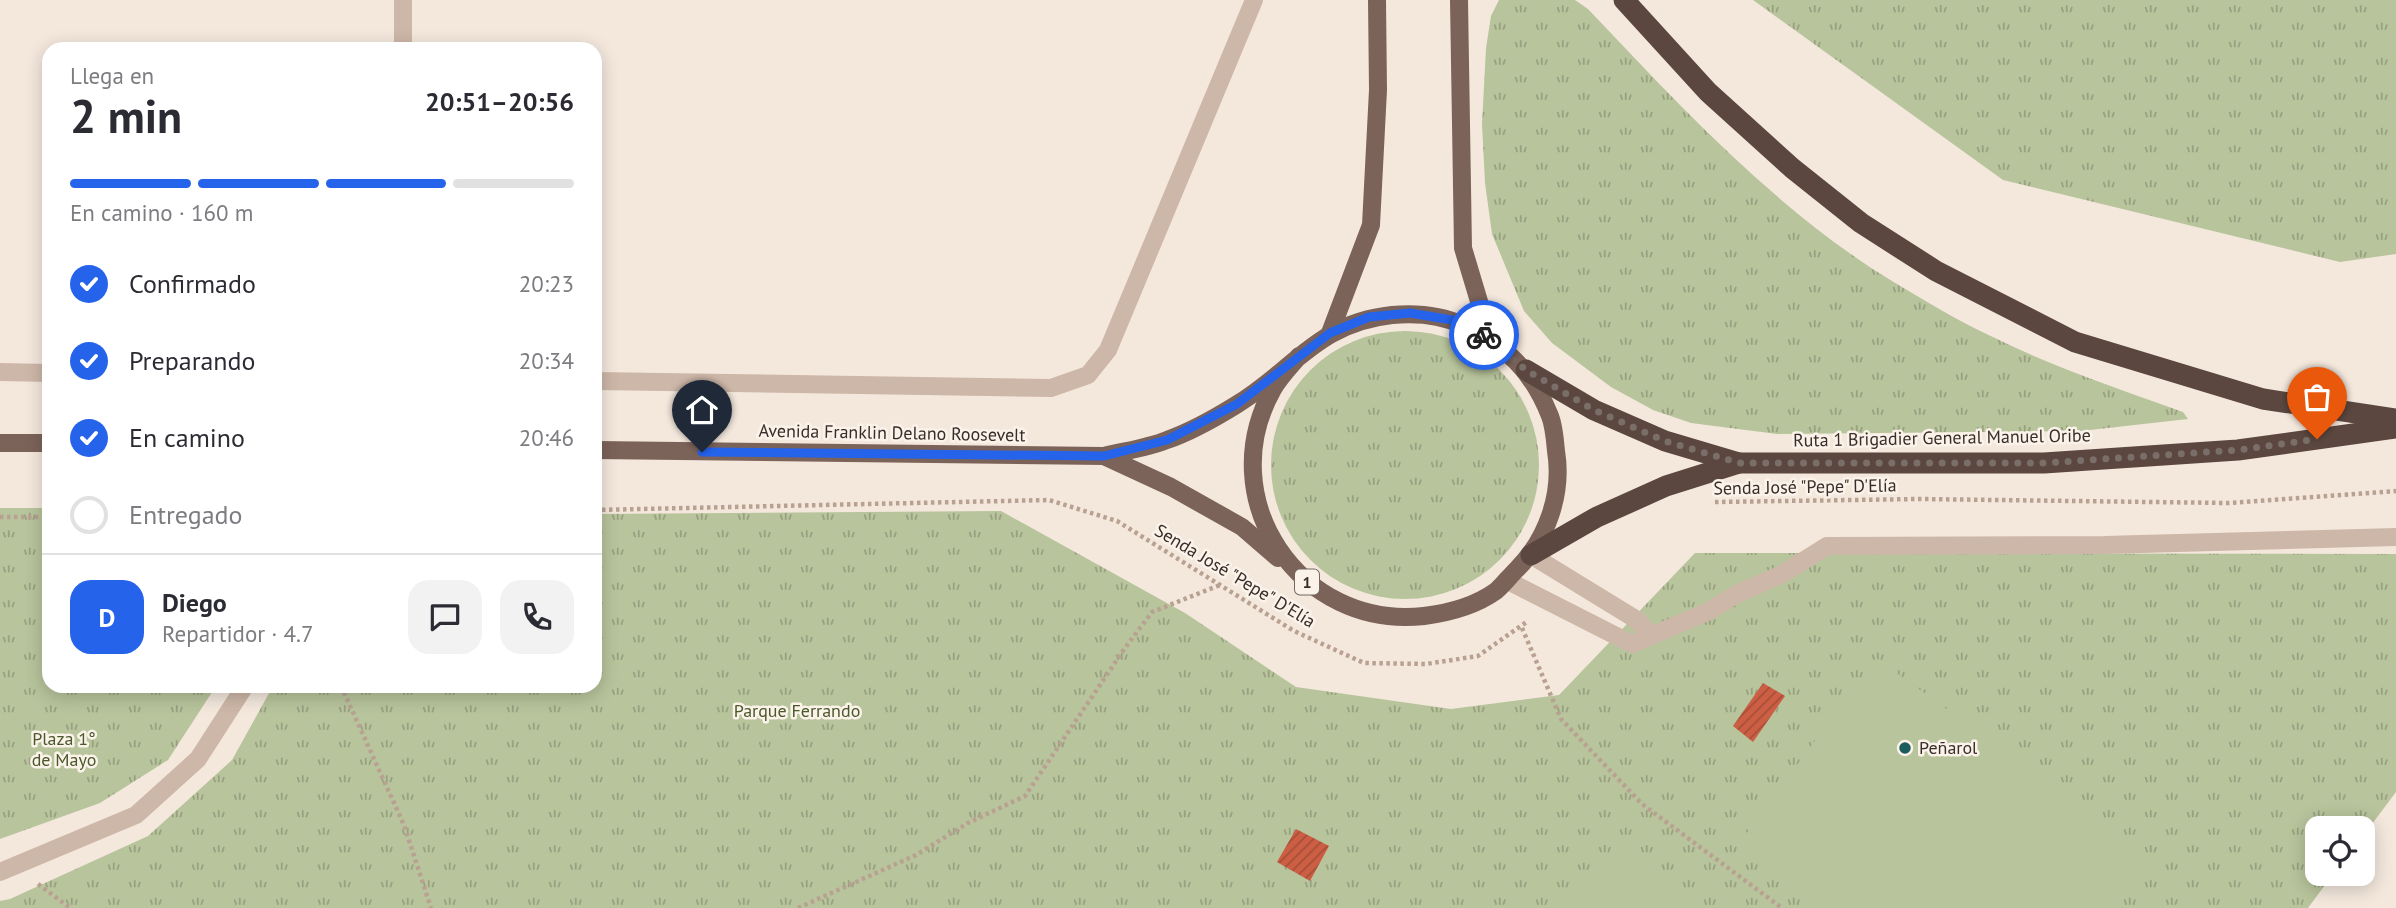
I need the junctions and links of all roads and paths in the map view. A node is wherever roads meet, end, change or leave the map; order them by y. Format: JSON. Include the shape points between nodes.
{"nodes":[{"id":1,"x":403,"y":0,"type":"edge"},
{"id":2,"x":1254,"y":0,"type":"edge"},
{"id":3,"x":1377,"y":0,"type":"edge"},
{"id":4,"x":1458,"y":0,"type":"edge"},
{"id":5,"x":1624,"y":0,"type":"edge"},
{"id":6,"x":403,"y":42,"type":"edge"},
{"id":7,"x":1330,"y":333,"type":"junction"},
{"id":8,"x":1490,"y":338,"type":"junction"},
{"id":9,"x":1299,"y":356,"type":"junction"},
{"id":10,"x":1526,"y":370,"type":"junction"},
{"id":11,"x":0,"y":372,"type":"edge"},
{"id":12,"x":42,"y":373,"type":"edge"},
{"id":13,"x":602,"y":381,"type":"edge"},
{"id":14,"x":2396,"y":419,"type":"edge"},
{"id":15,"x":2396,"y":428,"type":"edge"},
{"id":16,"x":0,"y":443,"type":"edge"},
{"id":17,"x":42,"y":443,"type":"edge"},
{"id":18,"x":602,"y":450,"type":"edge"},
{"id":19,"x":1104,"y":456,"type":"junction"},
{"id":20,"x":1739,"y":463,"type":"junction"},
{"id":21,"x":2396,"y":491,"type":"edge"},
{"id":22,"x":1702,"y":502,"type":"dead end"},
{"id":23,"x":602,"y":510,"type":"edge"},
{"id":24,"x":0,"y":517,"type":"edge"},
{"id":25,"x":42,"y":517,"type":"edge"},
{"id":26,"x":2396,"y":537,"type":"edge"},
{"id":27,"x":1531,"y":555,"type":"junction"},
{"id":28,"x":1304,"y":580,"type":"junction"},
{"id":29,"x":1506,"y":580,"type":"junction"},
{"id":30,"x":1220,"y":585,"type":"junction"},
{"id":31,"x":1547,"y":601,"type":"junction"},
{"id":32,"x":1522,"y":628,"type":"junction"},
{"id":33,"x":1651,"y":636,"type":"junction"},
{"id":34,"x":240,"y":693,"type":"edge"},
{"id":35,"x":344,"y":693,"type":"edge"},
{"id":36,"x":7,"y":870,"type":"edge"},
{"id":37,"x":70,"y":908,"type":"edge"},
{"id":38,"x":431,"y":908,"type":"edge"},
{"id":39,"x":798,"y":908,"type":"edge"},
{"id":40,"x":1782,"y":908,"type":"edge"}],
"edges":[{"from":1,"to":6,"type":"street"},
{"from":2,"to":13,"type":"street","via":[[1108,350],[1088,375],[1051,388]]},
{"from":3,"to":7,"type":"main road","via":[[1371,225]]},
{"from":4,"to":8,"type":"main road","via":[[1463,248]]},
{"from":5,"to":14,"type":"highway","via":[[1708,92],[1792,168],[1861,223],[1936,271],[2075,342],[2263,399]]},
{"from":7,"to":8,"type":"main road","number":"1","via":[[1369,317],[1410,313],[1452,320]]},
{"from":7,"to":9,"type":"main road","number":"1"},
{"from":8,"to":10,"type":"main road","number":"1"},
{"from":9,"to":19,"type":"main road","number":"1","via":[[1226,410],[1167,440]]},
{"from":9,"to":28,"type":"main road","number":"1","via":[[1273,388],[1258,426],[1253,468],[1259,510],[1277,548]]},
{"from":10,"to":20,"type":"highway","name":"Ruta 1 Brigadier General Manuel Oribe","number":"1","via":[[1594,410],[1665,441]]},
{"from":10,"to":27,"type":"main road","number":"1","via":[[1551,417],[1559,470],[1552,514]]},
{"from":11,"to":12,"type":"street"},
{"from":15,"to":20,"type":"highway","name":"Ruta 1 Brigadier General Manuel Oribe","number":"1","via":[[2238,450],[2044,463]]},
{"from":16,"to":17,"type":"main road"},
{"from":18,"to":19,"type":"main road","name":"Avenida Franklin Delano Roosevelt","number":"1"},
{"from":19,"to":28,"type":"main road","number":"1","via":[[1242,527]]},
{"from":20,"to":27,"type":"highway","name":"Ruta 1 Brigadier General Manuel Oribe","number":"1","via":[[1666,486],[1597,517]]},
{"from":21,"to":22,"type":"path","name":"Senda José \"Pepe\" D'Elía","via":[[2228,503]]},
{"from":23,"to":30,"type":"path","name":"Senda José \"Pepe\" D'Elía","via":[[1049,500],[1117,521]]},
{"from":24,"to":25,"type":"path"},
{"from":26,"to":33,"type":"street","via":[[1827,547],[1707,612]]},
{"from":27,"to":29,"type":"main road","number":"1"},
{"from":27,"to":33,"type":"street","via":[[1637,620]]},
{"from":28,"to":29,"type":"main road","number":"1","via":[[1348,607],[1398,619],[1449,613],[1496,591]]},
{"from":29,"to":31,"type":"street"},
{"from":30,"to":32,"type":"path","name":"Senda José \"Pepe\" D'Elía","via":[[1294,631],[1364,663],[1426,664],[1478,656]]},
{"from":30,"to":39,"type":"path","via":[[1152,612],[1025,796],[916,855]]},
{"from":31,"to":32,"type":"path","name":"Senda José \"Pepe\" D'Elía"},
{"from":31,"to":33,"type":"street","via":[[1632,644]]},
{"from":32,"to":40,"type":"path","via":[[1561,719],[1642,804]]},
{"from":34,"to":36,"type":"street","via":[[198,759],[136,815]]},
{"from":35,"to":38,"type":"path","via":[[404,825]]},
{"from":36,"to":37,"type":"path"}]}
